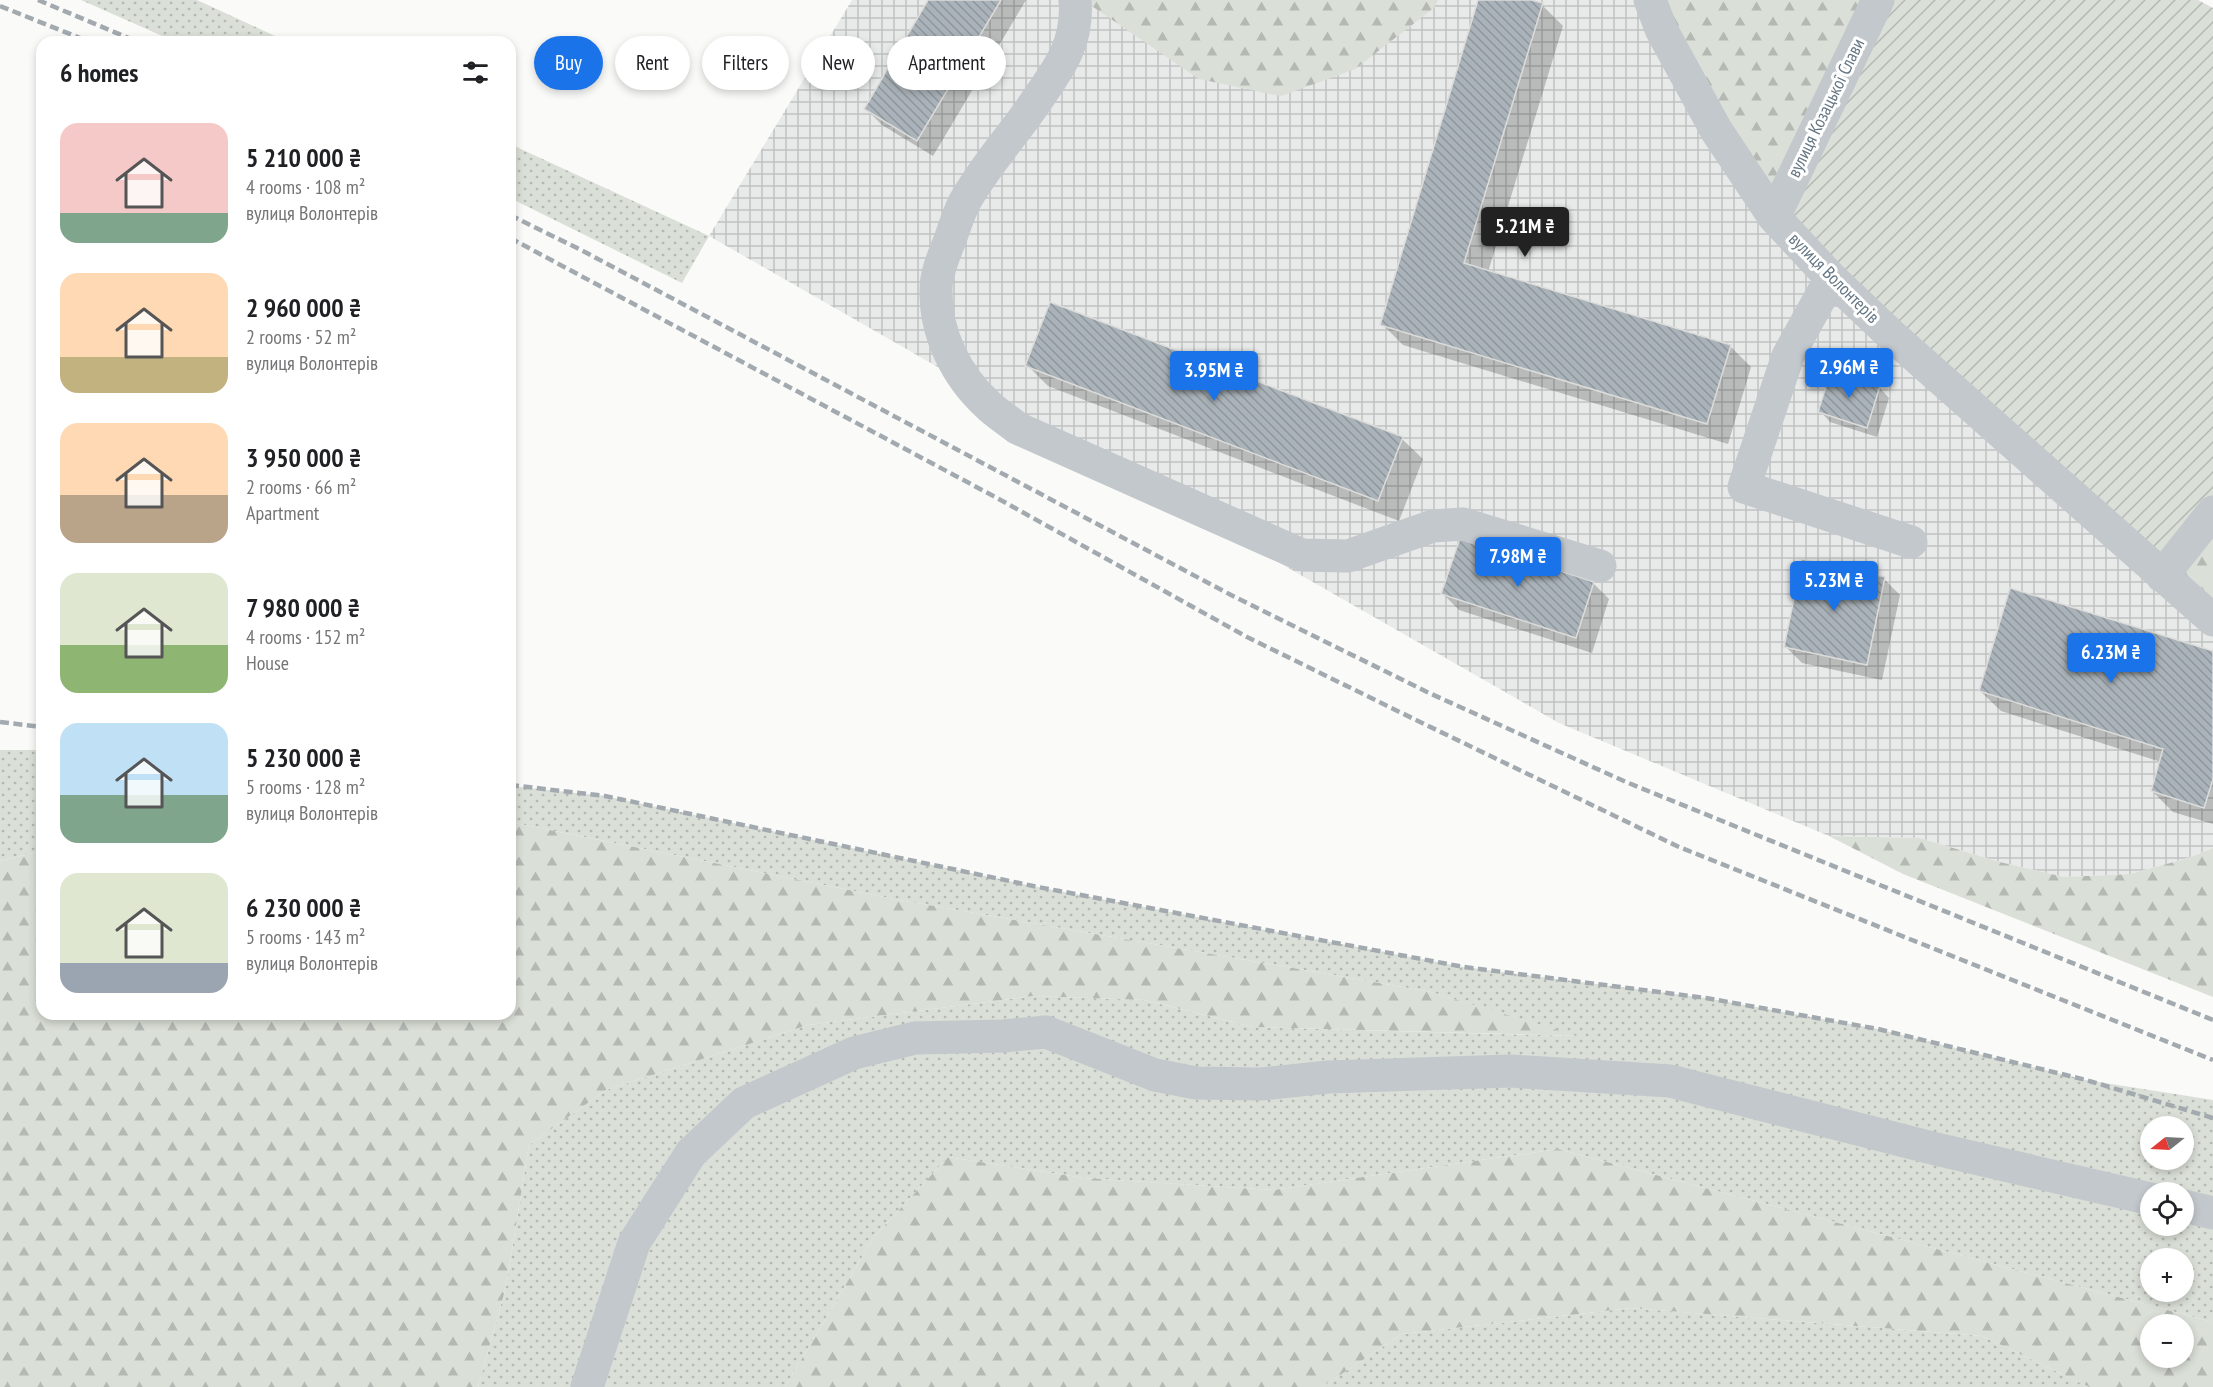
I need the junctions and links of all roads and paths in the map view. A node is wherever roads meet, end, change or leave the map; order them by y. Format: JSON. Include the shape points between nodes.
{"nodes":[{"id":1,"x":1075,"y":0,"type":"edge"},
{"id":2,"x":1650,"y":0,"type":"edge"},
{"id":3,"x":1878,"y":0,"type":"edge"},
{"id":4,"x":1774,"y":217,"type":"junction"},
{"id":5,"x":1831,"y":279,"type":"junction"},
{"id":6,"x":2213,"y":512,"type":"edge"},
{"id":7,"x":1911,"y":542,"type":"dead end"},
{"id":8,"x":1600,"y":566,"type":"dead end"},
{"id":9,"x":2162,"y":576,"type":"junction"},
{"id":10,"x":2213,"y":620,"type":"edge"},
{"id":11,"x":2140,"y":1196,"type":"edge"},
{"id":12,"x":2194,"y":1208,"type":"edge"},
{"id":13,"x":2213,"y":1213,"type":"edge"},
{"id":14,"x":587,"y":1387,"type":"edge"}],
"edges":[{"from":1,"to":8,"type":"street","via":[[1077,16],[1068,52],[964,203],[936,287],[938,322],[949,350],[962,375],[988,405],[1017,428],[1302,555],[1348,556],[1433,526],[1463,524]]},
{"from":2,"to":4,"type":"street","name":"вулиця Волонтерів","via":[[1716,130]]},
{"from":3,"to":4,"type":"street","name":"вулиця Козацької Слави"},
{"from":4,"to":5,"type":"street","name":"вулиця Волонтерів"},
{"from":5,"to":7,"type":"street","via":[[1788,356],[1744,488]]},
{"from":5,"to":9,"type":"street","name":"вулиця Волонтерів"},
{"from":6,"to":9,"type":"street"},
{"from":9,"to":10,"type":"street","name":"вулиця Волонтерів"},
{"from":11,"to":14,"type":"street","via":[[1670,1081],[1510,1071],[1328,1077],[1261,1084],[1196,1083],[1155,1075],[1046,1032],[915,1038],[854,1053],[744,1103],[692,1153],[634,1243]]},
{"from":12,"to":13,"type":"street"}]}
